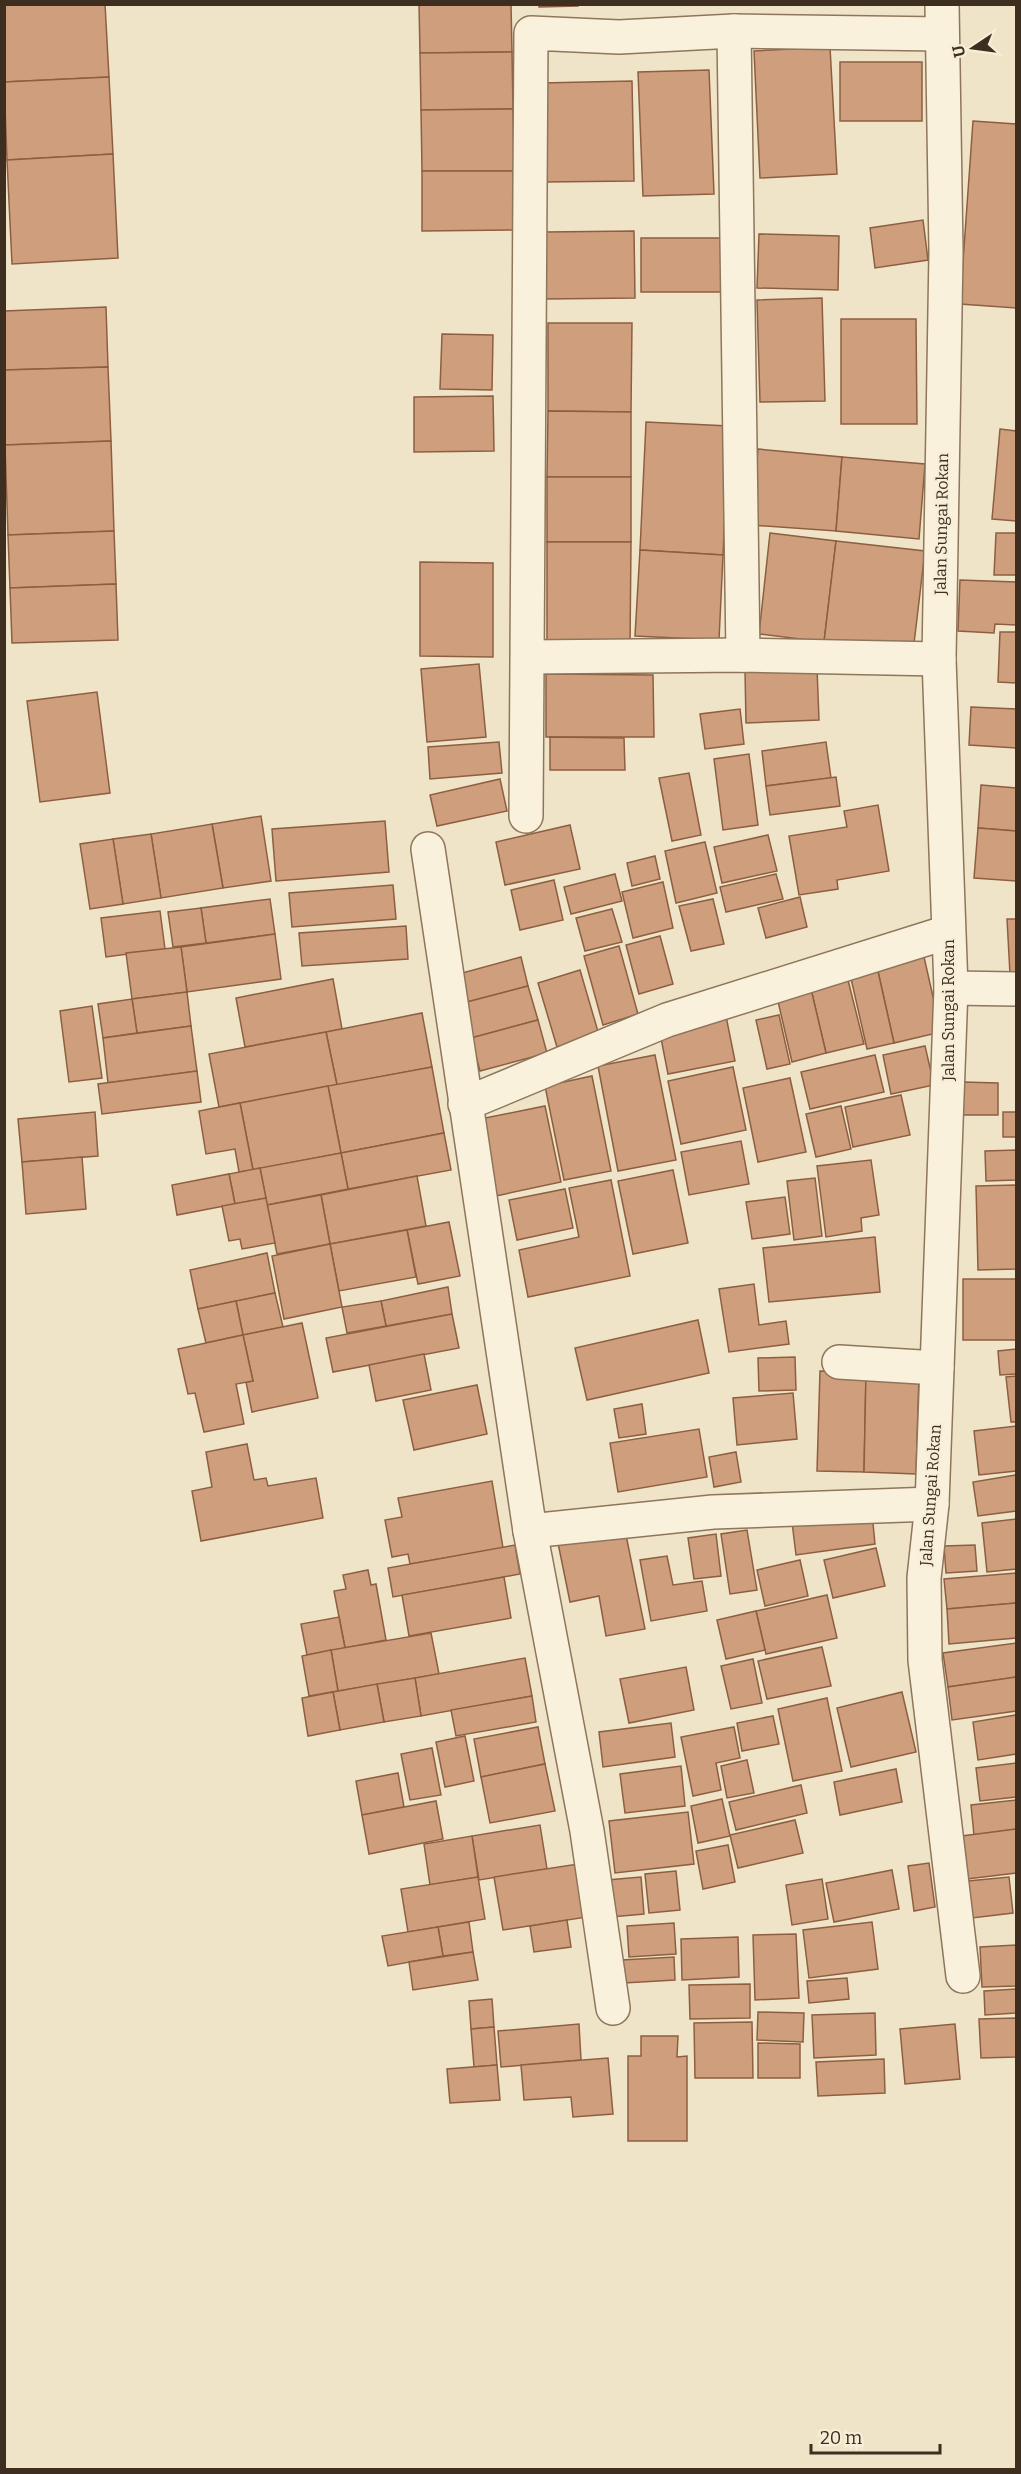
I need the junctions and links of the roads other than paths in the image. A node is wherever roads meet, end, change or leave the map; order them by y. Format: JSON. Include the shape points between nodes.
{"nodes":[{"id":1,"x":530,"y":19,"type":"edge"},
{"id":2,"x":942,"y":19,"type":"edge"},
{"id":3,"x":734,"y":31,"type":"junction"},
{"id":4,"x":742,"y":655,"type":"junction"},
{"id":5,"x":528,"y":657,"type":"junction"},
{"id":6,"x":939,"y":659,"type":"junction"},
{"id":7,"x":526,"y":816,"type":"dead end"},
{"id":8,"x":428,"y":849,"type":"dead end"},
{"id":9,"x":948,"y":932,"type":"junction"},
{"id":10,"x":951,"y":988,"type":"junction"},
{"id":11,"x":1017,"y":989,"type":"edge"},
{"id":12,"x":465,"y":1104,"type":"junction"},
{"id":13,"x":839,"y":1362,"type":"dead end"},
{"id":14,"x":937,"y":1368,"type":"junction"},
{"id":15,"x":932,"y":1504,"type":"junction"},
{"id":16,"x":530,"y":1531,"type":"junction"},
{"id":17,"x":963,"y":1976,"type":"dead end"},
{"id":18,"x":613,"y":2008,"type":"dead end"}],
"edges":[{"from":1,"to":3,"type":"street","via":[[619,37]]},
{"from":1,"to":5,"type":"street"},
{"from":2,"to":3,"type":"street"},
{"from":2,"to":6,"type":"street","name":"Jalan Sungai Rokan","via":[[946,252]]},
{"from":3,"to":4,"type":"street"},
{"from":4,"to":5,"type":"street"},
{"from":4,"to":6,"type":"street"},
{"from":5,"to":7,"type":"street"},
{"from":6,"to":9,"type":"street","name":"Jalan Sungai Rokan"},
{"from":8,"to":12,"type":"street"},
{"from":9,"to":10,"type":"street","name":"Jalan Sungai Rokan"},
{"from":9,"to":12,"type":"street","via":[[667,1020]]},
{"from":10,"to":11,"type":"street"},
{"from":10,"to":14,"type":"street","name":"Jalan Sungai Rokan"},
{"from":12,"to":16,"type":"street"},
{"from":13,"to":14,"type":"street"},
{"from":14,"to":15,"type":"street","name":"Jalan Sungai Rokan"},
{"from":15,"to":16,"type":"street","via":[[713,1512]]},
{"from":15,"to":17,"type":"street","name":"Jalan Sungai Rokan","via":[[924,1578],[925,1660]]},
{"from":16,"to":18,"type":"street","via":[[587,1831]]}]}
